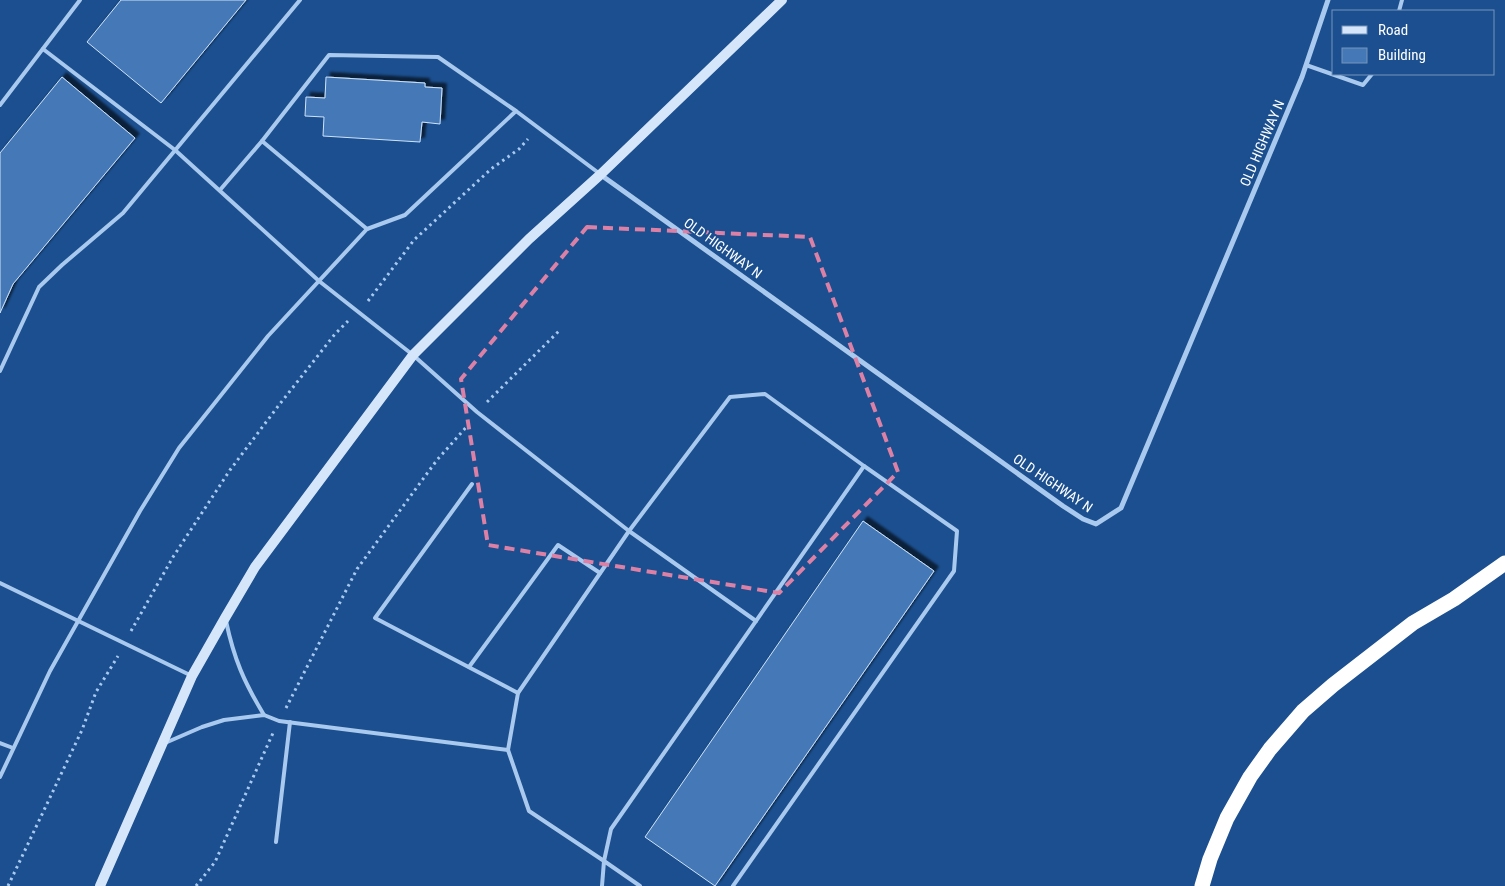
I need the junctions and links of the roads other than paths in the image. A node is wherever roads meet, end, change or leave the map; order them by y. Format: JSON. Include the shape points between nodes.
{"nodes":[{"id":1,"x":80,"y":0,"type":"edge"},
{"id":2,"x":300,"y":0,"type":"edge"},
{"id":3,"x":782,"y":0,"type":"edge"},
{"id":4,"x":1328,"y":0,"type":"edge"},
{"id":5,"x":43,"y":49,"type":"junction"},
{"id":6,"x":1306,"y":64,"type":"junction"},
{"id":7,"x":1332,"y":74,"type":"edge"},
{"id":8,"x":1335,"y":75,"type":"edge"},
{"id":9,"x":1371,"y":75,"type":"edge"},
{"id":10,"x":0,"y":104,"type":"edge"},
{"id":11,"x":516,"y":111,"type":"junction"},
{"id":12,"x":262,"y":141,"type":"junction"},
{"id":13,"x":175,"y":150,"type":"junction"},
{"id":14,"x":601,"y":174,"type":"junction"},
{"id":15,"x":220,"y":190,"type":"junction"},
{"id":16,"x":367,"y":229,"type":"junction"},
{"id":17,"x":320,"y":281,"type":"junction"},
{"id":18,"x":413,"y":355,"type":"junction"},
{"id":19,"x":0,"y":371,"type":"edge"},
{"id":20,"x":864,"y":466,"type":"junction"},
{"id":21,"x":472,"y":484,"type":"dead end"},
{"id":22,"x":629,"y":531,"type":"junction"},
{"id":23,"x":1505,"y":562,"type":"edge"},
{"id":24,"x":600,"y":573,"type":"junction"},
{"id":25,"x":0,"y":583,"type":"edge"},
{"id":26,"x":225,"y":618,"type":"junction"},
{"id":27,"x":78,"y":621,"type":"junction"},
{"id":28,"x":756,"y":621,"type":"junction"},
{"id":29,"x":469,"y":668,"type":"junction"},
{"id":30,"x":192,"y":676,"type":"junction"},
{"id":31,"x":518,"y":693,"type":"junction"},
{"id":32,"x":264,"y":715,"type":"junction"},
{"id":33,"x":290,"y":722,"type":"junction"},
{"id":34,"x":0,"y":743,"type":"edge"},
{"id":35,"x":161,"y":744,"type":"junction"},
{"id":36,"x":13,"y":748,"type":"junction"},
{"id":37,"x":508,"y":750,"type":"junction"},
{"id":38,"x":0,"y":777,"type":"edge"},
{"id":39,"x":276,"y":842,"type":"dead end"},
{"id":40,"x":604,"y":861,"type":"junction"},
{"id":41,"x":100,"y":886,"type":"edge"},
{"id":42,"x":602,"y":886,"type":"edge"},
{"id":43,"x":640,"y":886,"type":"edge"},
{"id":44,"x":733,"y":886,"type":"edge"},
{"id":45,"x":1202,"y":886,"type":"edge"}],
"edges":[{"from":1,"to":5,"type":"lane"},
{"from":2,"to":13,"type":"lane"},
{"from":3,"to":14,"type":"main road"},
{"from":4,"to":6,"type":"street","name":"OLD HIGHWAY N"},
{"from":5,"to":10,"type":"lane"},
{"from":5,"to":13,"type":"lane"},
{"from":6,"to":7,"type":"lane"},
{"from":6,"to":14,"type":"street","name":"OLD HIGHWAY N","via":[[1121,508],[1096,524],[1083,520],[1063,506]]},
{"from":8,"to":9,"type":"lane","via":[[1364,86]]},
{"from":11,"to":12,"type":"lane","via":[[438,57],[329,55]]},
{"from":11,"to":14,"type":"lane"},
{"from":11,"to":16,"type":"lane","via":[[405,215]]},
{"from":12,"to":15,"type":"lane"},
{"from":12,"to":16,"type":"lane"},
{"from":13,"to":15,"type":"lane"},
{"from":13,"to":19,"type":"lane","via":[[124,213],[39,287]]},
{"from":14,"to":18,"type":"main road","via":[[529,239]]},
{"from":15,"to":17,"type":"lane"},
{"from":16,"to":17,"type":"lane"},
{"from":17,"to":18,"type":"lane"},
{"from":17,"to":27,"type":"lane","via":[[268,336],[179,448]]},
{"from":18,"to":22,"type":"lane","via":[[477,412]]},
{"from":18,"to":26,"type":"main road","via":[[255,567]]},
{"from":20,"to":22,"type":"lane","via":[[765,394],[730,396]]},
{"from":20,"to":28,"type":"lane"},
{"from":20,"to":44,"type":"lane","via":[[957,531],[954,571]]},
{"from":21,"to":29,"type":"lane","via":[[375,618]]},
{"from":22,"to":24,"type":"lane"},
{"from":22,"to":28,"type":"lane"},
{"from":23,"to":45,"type":"highway","via":[[1454,600],[1413,623],[1303,711],[1250,777],[1227,818]]},
{"from":24,"to":29,"type":"lane","via":[[558,545]]},
{"from":24,"to":31,"type":"lane"},
{"from":25,"to":27,"type":"lane"},
{"from":26,"to":30,"type":"main road"},
{"from":26,"to":32,"type":"lane","via":[[241,674]]},
{"from":27,"to":30,"type":"lane"},
{"from":27,"to":36,"type":"lane"},
{"from":28,"to":40,"type":"lane","via":[[611,829]]},
{"from":29,"to":31,"type":"lane"},
{"from":30,"to":35,"type":"main road"},
{"from":31,"to":37,"type":"lane"},
{"from":32,"to":33,"type":"lane"},
{"from":32,"to":35,"type":"lane","via":[[224,720]]},
{"from":33,"to":37,"type":"lane"},
{"from":33,"to":39,"type":"lane"},
{"from":34,"to":36,"type":"lane"},
{"from":35,"to":41,"type":"main road"},
{"from":36,"to":38,"type":"lane"},
{"from":37,"to":40,"type":"lane","via":[[528,811]]},
{"from":40,"to":42,"type":"lane"},
{"from":40,"to":43,"type":"lane"}]}
